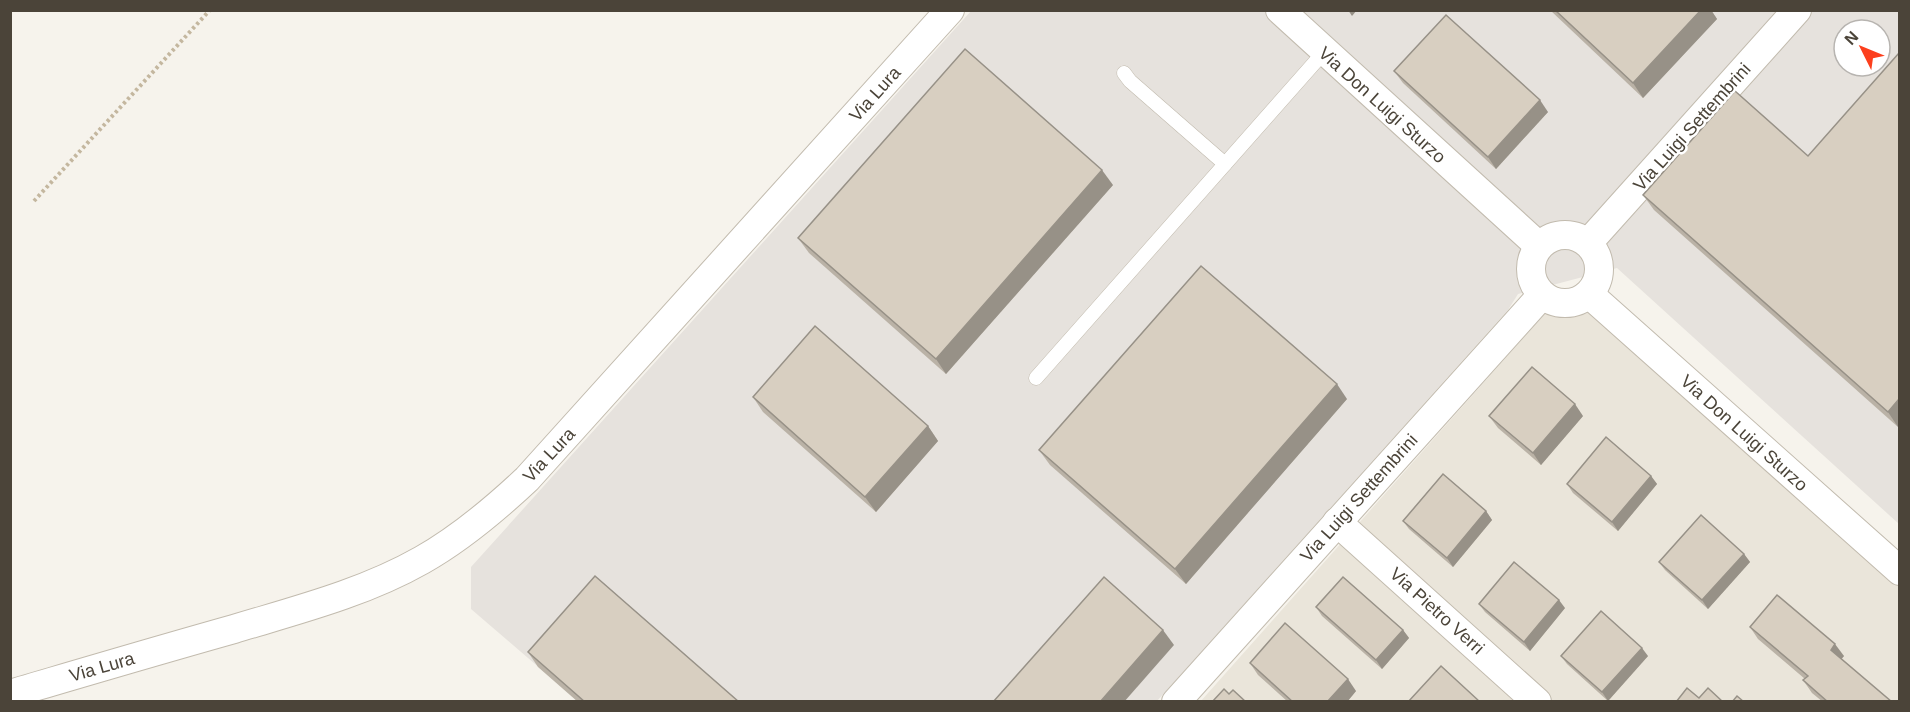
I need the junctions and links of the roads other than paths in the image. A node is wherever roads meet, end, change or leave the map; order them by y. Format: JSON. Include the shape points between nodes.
{"nodes":[{"id":1,"x":950,"y":10,"type":"edge"},
{"id":2,"x":1280,"y":10,"type":"edge"},
{"id":3,"x":1797,"y":10,"type":"edge"},
{"id":4,"x":1324,"y":52,"type":"junction"},
{"id":5,"x":1124,"y":72,"type":"dead end"},
{"id":6,"x":1225,"y":164,"type":"junction"},
{"id":7,"x":1588,"y":243,"type":"junction"},
{"id":8,"x":1539,"y":246,"type":"junction"},
{"id":9,"x":1589,"y":294,"type":"junction"},
{"id":10,"x":1542,"y":295,"type":"junction"},
{"id":11,"x":1036,"y":378,"type":"dead end"},
{"id":12,"x":1337,"y":522,"type":"junction"},
{"id":13,"x":1899,"y":571,"type":"edge"},
{"id":14,"x":10,"y":694,"type":"edge"},
{"id":15,"x":1176,"y":702,"type":"edge"},
{"id":16,"x":1537,"y":702,"type":"edge"}],
"edges":[{"from":1,"to":14,"type":"street","name":"Via Lura","via":[[527,479],[455,540],[382,580],[312,606]]},
{"from":2,"to":4,"type":"street","name":"Via Don Luigi Sturzo"},
{"from":3,"to":7,"type":"street","name":"Via Luigi Settembrini"},
{"from":4,"to":6,"type":"lane"},
{"from":4,"to":8,"type":"street","name":"Via Don Luigi Sturzo"},
{"from":5,"to":6,"type":"lane"},
{"from":6,"to":11,"type":"lane"},
{"from":7,"to":8,"type":"street","via":[[1569,235]]},
{"from":7,"to":9,"type":"street","via":[[1595,252],[1600,274]]},
{"from":8,"to":10,"type":"street","via":[[1531,276]]},
{"from":9,"to":10,"type":"street","via":[[1569,304],[1554,303]]},
{"from":9,"to":13,"type":"street","name":"Via Don Luigi Sturzo"},
{"from":10,"to":12,"type":"street","name":"Via Luigi Settembrini","via":[[1462,376]]},
{"from":12,"to":15,"type":"street","name":"Via Luigi Settembrini"},
{"from":12,"to":16,"type":"street","name":"Via Pietro Verri"}]}
